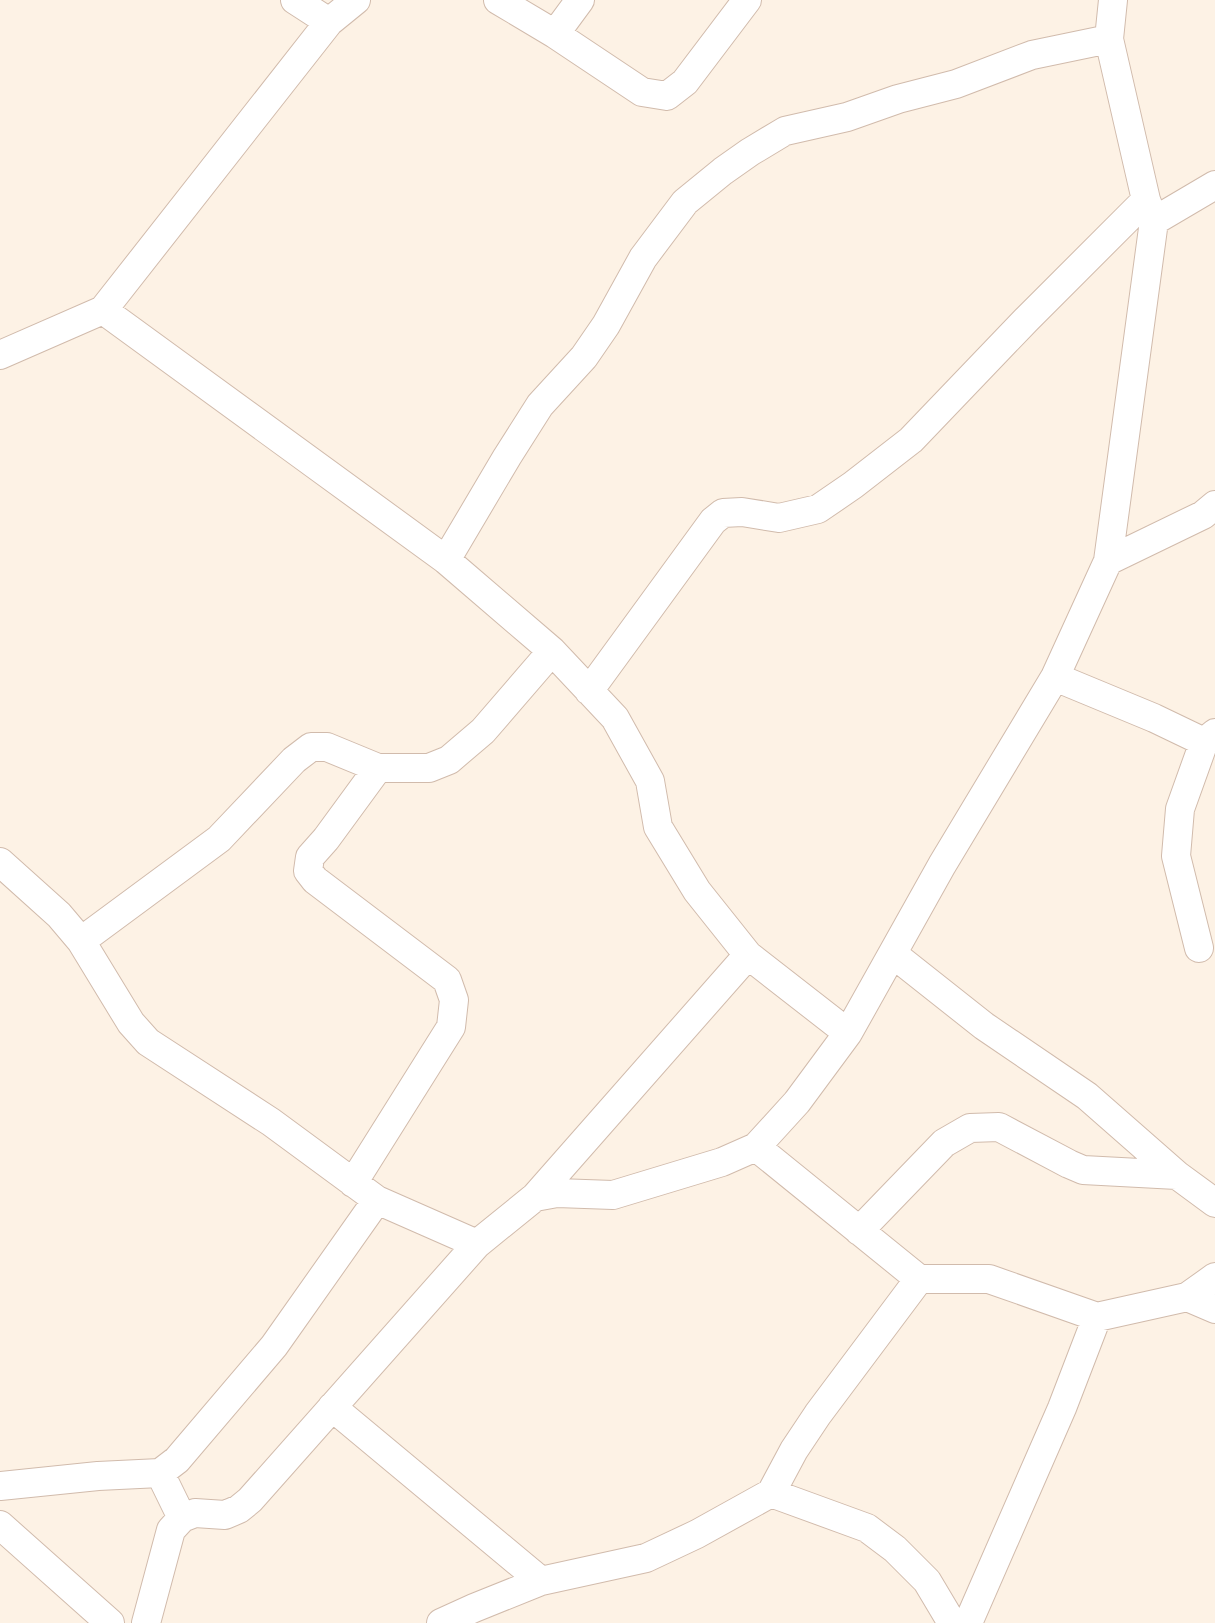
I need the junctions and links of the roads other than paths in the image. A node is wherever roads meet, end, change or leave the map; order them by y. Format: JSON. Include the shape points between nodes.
{"nodes":[{"id":1,"x":295,"y":0,"type":"edge"},
{"id":2,"x":356,"y":0,"type":"edge"},
{"id":3,"x":498,"y":0,"type":"edge"},
{"id":4,"x":580,"y":0,"type":"edge"},
{"id":5,"x":747,"y":0,"type":"edge"},
{"id":6,"x":1113,"y":0,"type":"edge"},
{"id":7,"x":329,"y":22,"type":"junction"},
{"id":8,"x":555,"y":34,"type":"junction"},
{"id":9,"x":1109,"y":39,"type":"junction"},
{"id":10,"x":1215,"y":185,"type":"edge"},
{"id":11,"x":1150,"y":210,"type":"junction"},
{"id":12,"x":103,"y":310,"type":"junction"},
{"id":13,"x":0,"y":355,"type":"edge"},
{"id":14,"x":1215,"y":505,"type":"edge"},
{"id":15,"x":446,"y":560,"type":"junction"},
{"id":16,"x":1108,"y":561,"type":"junction"},
{"id":17,"x":552,"y":651,"type":"junction"},
{"id":18,"x":1055,"y":677,"type":"junction"},
{"id":19,"x":589,"y":691,"type":"junction"},
{"id":20,"x":1210,"y":737,"type":"edge"},
{"id":21,"x":378,"y":768,"type":"junction"},
{"id":22,"x":0,"y":862,"type":"edge"},
{"id":23,"x":81,"y":941,"type":"junction"},
{"id":24,"x":1199,"y":948,"type":"dead end"},
{"id":25,"x":893,"y":954,"type":"junction"},
{"id":26,"x":748,"y":955,"type":"junction"},
{"id":27,"x":848,"y":1034,"type":"junction"},
{"id":28,"x":756,"y":1147,"type":"junction"},
{"id":29,"x":1176,"y":1175,"type":"junction"},
{"id":30,"x":354,"y":1183,"type":"junction"},
{"id":31,"x":535,"y":1197,"type":"junction"},
{"id":32,"x":377,"y":1200,"type":"junction"},
{"id":33,"x":1215,"y":1203,"type":"edge"},
{"id":34,"x":859,"y":1231,"type":"junction"},
{"id":35,"x":477,"y":1244,"type":"junction"},
{"id":36,"x":1215,"y":1277,"type":"edge"},
{"id":37,"x":919,"y":1279,"type":"junction"},
{"id":38,"x":1187,"y":1297,"type":"junction"},
{"id":39,"x":1215,"y":1309,"type":"edge"},
{"id":40,"x":1097,"y":1317,"type":"junction"},
{"id":41,"x":332,"y":1407,"type":"junction"},
{"id":42,"x":160,"y":1474,"type":"junction"},
{"id":43,"x":0,"y":1486,"type":"edge"},
{"id":44,"x":771,"y":1493,"type":"junction"},
{"id":45,"x":182,"y":1518,"type":"junction"},
{"id":46,"x":0,"y":1525,"type":"edge"},
{"id":47,"x":541,"y":1581,"type":"junction"},
{"id":48,"x":110,"y":1623,"type":"edge"},
{"id":49,"x":146,"y":1623,"type":"edge"},
{"id":50,"x":441,"y":1623,"type":"edge"},
{"id":51,"x":952,"y":1623,"type":"edge"},
{"id":52,"x":968,"y":1623,"type":"edge"}],
"edges":[{"from":1,"to":7,"type":"street"},
{"from":2,"to":7,"type":"street"},
{"from":3,"to":8,"type":"street"},
{"from":4,"to":8,"type":"street"},
{"from":5,"to":8,"type":"street","via":[[685,82],[667,96],[642,92]]},
{"from":6,"to":9,"type":"street"},
{"from":7,"to":12,"type":"street"},
{"from":9,"to":11,"type":"street"},
{"from":9,"to":15,"type":"street","via":[[1032,55],[956,84],[785,132],[723,171],[685,202],[643,258],[606,325],[584,357],[535,413]]},
{"from":10,"to":11,"type":"street"},
{"from":11,"to":16,"type":"street"},
{"from":11,"to":19,"type":"street","via":[[1026,320],[911,440],[853,485],[818,509],[779,518],[742,512],[723,513]]},
{"from":12,"to":13,"type":"street"},
{"from":12,"to":15,"type":"street"},
{"from":14,"to":16,"type":"street","via":[[1203,515]]},
{"from":15,"to":17,"type":"street"},
{"from":16,"to":18,"type":"street"},
{"from":17,"to":19,"type":"street"},
{"from":17,"to":21,"type":"street","via":[[483,731],[449,760],[429,768]]},
{"from":18,"to":20,"type":"street"},
{"from":18,"to":25,"type":"street","via":[[942,865]]},
{"from":19,"to":26,"type":"street","via":[[614,718],[650,781],[658,827],[697,891]]},
{"from":20,"to":24,"type":"street","via":[[1180,809],[1176,856]]},
{"from":21,"to":23,"type":"street","via":[[327,747],[311,747],[294,760],[220,839]]},
{"from":21,"to":30,"type":"street","via":[[310,858],[308,871],[315,880],[447,980],[454,1000],[451,1026]]},
{"from":22,"to":23,"type":"street","via":[[59,915]]},
{"from":23,"to":30,"type":"street","via":[[131,1023],[148,1042],[271,1122]]},
{"from":25,"to":27,"type":"street"},
{"from":25,"to":29,"type":"street","via":[[984,1026],[1087,1096]]},
{"from":26,"to":27,"type":"street"},
{"from":26,"to":31,"type":"street"},
{"from":27,"to":28,"type":"street","via":[[797,1102]]},
{"from":28,"to":31,"type":"street","via":[[722,1162],[613,1195],[557,1193]]},
{"from":28,"to":34,"type":"street"},
{"from":29,"to":33,"type":"street"},
{"from":29,"to":34,"type":"street","via":[[1083,1170],[999,1127],[970,1128],[944,1143]]},
{"from":30,"to":32,"type":"street"},
{"from":31,"to":35,"type":"street"},
{"from":32,"to":35,"type":"street"},
{"from":32,"to":42,"type":"street","via":[[274,1346],[177,1460]]},
{"from":34,"to":37,"type":"street"},
{"from":35,"to":41,"type":"street"},
{"from":36,"to":38,"type":"street"},
{"from":37,"to":40,"type":"street","via":[[989,1279]]},
{"from":37,"to":44,"type":"street","via":[[818,1414]]},
{"from":38,"to":39,"type":"street"},
{"from":38,"to":40,"type":"street"},
{"from":40,"to":52,"type":"street","via":[[1062,1408]]},
{"from":41,"to":45,"type":"street","via":[[239,1509],[225,1515],[195,1513]]},
{"from":41,"to":47,"type":"street"},
{"from":42,"to":43,"type":"street","via":[[98,1476]]},
{"from":42,"to":45,"type":"street"},
{"from":44,"to":47,"type":"street","via":[[698,1534],[646,1558]]},
{"from":44,"to":51,"type":"street","via":[[868,1528],[927,1581]]},
{"from":45,"to":49,"type":"street","via":[[171,1530]]},
{"from":46,"to":48,"type":"street"},
{"from":47,"to":50,"type":"street"}]}
